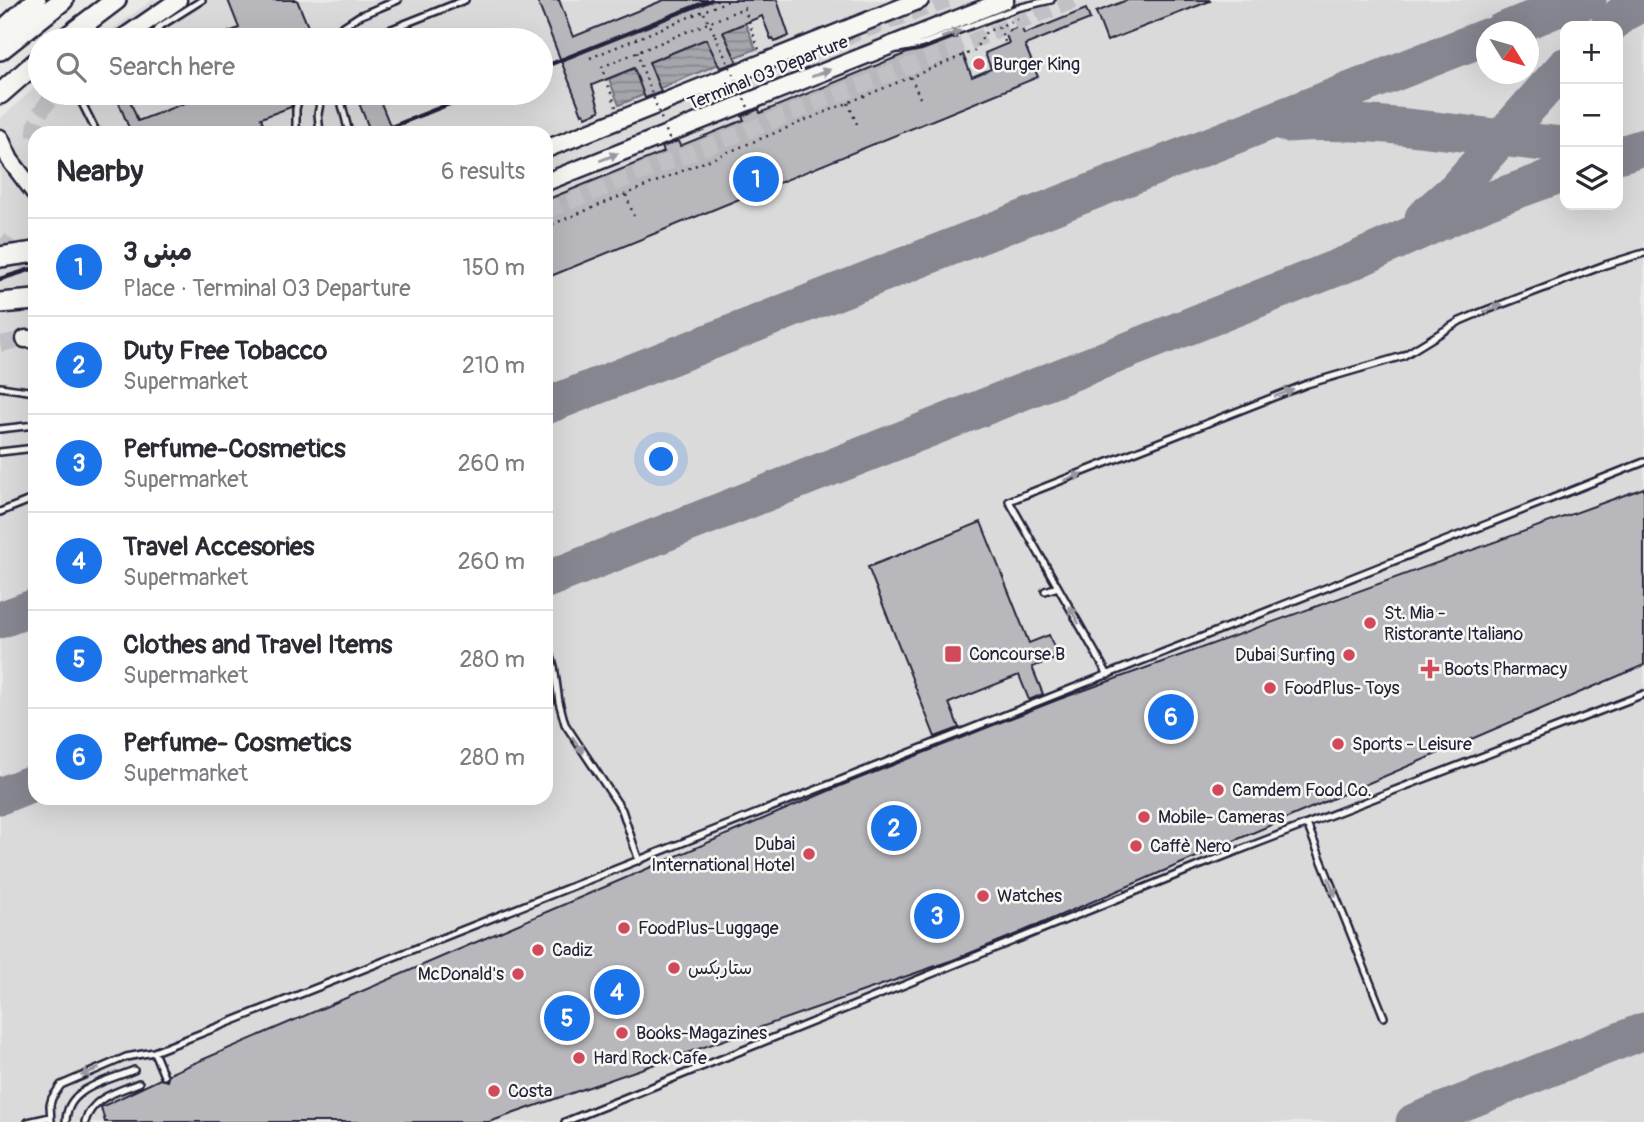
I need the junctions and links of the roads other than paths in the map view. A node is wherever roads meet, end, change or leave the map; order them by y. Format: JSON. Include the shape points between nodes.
{"nodes":[{"id":1,"x":36,"y":0,"type":"edge"},
{"id":2,"x":63,"y":0,"type":"edge"},
{"id":3,"x":116,"y":0,"type":"edge"},
{"id":4,"x":178,"y":0,"type":"edge"},
{"id":5,"x":202,"y":0,"type":"edge"},
{"id":6,"x":398,"y":0,"type":"edge"},
{"id":7,"x":465,"y":0,"type":"edge"},
{"id":8,"x":920,"y":0,"type":"edge"},
{"id":9,"x":1005,"y":0,"type":"edge"},
{"id":10,"x":1051,"y":0,"type":"edge"},
{"id":11,"x":79,"y":28,"type":"edge"},
{"id":12,"x":137,"y":28,"type":"edge"},
{"id":13,"x":158,"y":28,"type":"edge"},
{"id":14,"x":338,"y":28,"type":"edge"},
{"id":15,"x":394,"y":28,"type":"edge"},
{"id":16,"x":0,"y":33,"type":"edge"},
{"id":17,"x":885,"y":48,"type":"junction"},
{"id":18,"x":0,"y":50,"type":"edge"},
{"id":19,"x":28,"y":70,"type":"edge"},
{"id":20,"x":0,"y":94,"type":"edge"},
{"id":21,"x":83,"y":105,"type":"edge"},
{"id":22,"x":297,"y":105,"type":"edge"},
{"id":23,"x":320,"y":105,"type":"edge"},
{"id":24,"x":342,"y":105,"type":"edge"},
{"id":25,"x":94,"y":126,"type":"edge"},
{"id":26,"x":296,"y":126,"type":"edge"},
{"id":27,"x":319,"y":126,"type":"edge"},
{"id":28,"x":347,"y":126,"type":"edge"},
{"id":29,"x":0,"y":138,"type":"edge"},
{"id":30,"x":553,"y":146,"type":"edge"},
{"id":31,"x":553,"y":180,"type":"edge"},
{"id":32,"x":28,"y":183,"type":"edge"},
{"id":33,"x":28,"y":253,"type":"edge"},
{"id":34,"x":1644,"y":253,"type":"edge"},
{"id":35,"x":0,"y":257,"type":"edge"},
{"id":36,"x":28,"y":301,"type":"edge"},
{"id":37,"x":0,"y":303,"type":"edge"},
{"id":38,"x":0,"y":387,"type":"edge"},
{"id":39,"x":28,"y":391,"type":"edge"},
{"id":40,"x":28,"y":426,"type":"edge"},
{"id":41,"x":0,"y":429,"type":"edge"},
{"id":42,"x":28,"y":449,"type":"edge"},
{"id":43,"x":0,"y":452,"type":"edge"},
{"id":44,"x":1644,"y":462,"type":"edge"},
{"id":45,"x":28,"y":501,"type":"edge"},
{"id":46,"x":0,"y":512,"type":"edge"},
{"id":47,"x":1058,"y":587,"type":"junction"},
{"id":48,"x":1045,"y":591,"type":"dead end"},
{"id":49,"x":553,"y":666,"type":"edge"},
{"id":50,"x":1108,"y":675,"type":"junction"},
{"id":51,"x":1644,"y":694,"type":"edge"},
{"id":52,"x":1307,"y":824,"type":"junction"},
{"id":53,"x":639,"y":861,"type":"junction"},
{"id":54,"x":1384,"y":1017,"type":"dead end"},
{"id":55,"x":154,"y":1052,"type":"junction"},
{"id":56,"x":134,"y":1070,"type":"dead end"},
{"id":57,"x":164,"y":1076,"type":"dead end"},
{"id":58,"x":139,"y":1083,"type":"dead end"},
{"id":59,"x":51,"y":1120,"type":"edge"},
{"id":60,"x":28,"y":1122,"type":"edge"},
{"id":61,"x":66,"y":1122,"type":"edge"},
{"id":62,"x":85,"y":1122,"type":"edge"},
{"id":63,"x":565,"y":1122,"type":"edge"}],
"edges":[{"from":1,"to":16,"type":"highway"},
{"from":2,"to":18,"type":"highway"},
{"from":3,"to":11,"type":"highway"},
{"from":4,"to":12,"type":"main road"},
{"from":5,"to":13,"type":"lane"},
{"from":6,"to":14,"type":"lane"},
{"from":7,"to":15,"type":"lane"},
{"from":8,"to":30,"type":"main road"},
{"from":9,"to":17,"type":"main road","name":"Terminal 03 Departure"},
{"from":17,"to":10,"type":"lane","one_way":true,"via":[[920,45]]},
{"from":31,"to":17,"type":"main road","name":"Terminal 03 Departure","one_way":true},
{"from":19,"to":20,"type":"highway"},
{"from":21,"to":25,"type":"lane"},
{"from":22,"to":26,"type":"lane"},
{"from":23,"to":27,"type":"lane"},
{"from":24,"to":28,"type":"lane"},
{"from":29,"to":32,"type":"main road"},
{"from":33,"to":35,"type":"highway"},
{"from":47,"to":34,"type":"lane","one_way":true,"via":[[1009,501],[1307,384],[1403,356],[1460,321]]},
{"from":36,"to":37,"type":"highway"},
{"from":38,"to":39,"type":"lane"},
{"from":40,"to":41,"type":"lane"},
{"from":42,"to":43,"type":"lane"},
{"from":44,"to":50,"type":"lane"},
{"from":45,"to":46,"type":"lane"},
{"from":47,"to":48,"type":"lane"},
{"from":50,"to":47,"type":"lane","one_way":true},
{"from":49,"to":53,"type":"lane","one_way":true,"via":[[565,724],[622,810]]},
{"from":50,"to":53,"type":"lane"},
{"from":51,"to":52,"type":"lane"},
{"from":52,"to":54,"type":"lane","one_way":true},
{"from":52,"to":63,"type":"lane"},
{"from":53,"to":55,"type":"lane"},
{"from":55,"to":57,"type":"lane"},
{"from":55,"to":59,"type":"lane","one_way":true,"via":[[126,1056],[61,1085],[52,1098]]},
{"from":56,"to":61,"type":"lane","via":[[77,1094]]},
{"from":58,"to":62,"type":"lane","via":[[94,1104]]},
{"from":59,"to":60,"type":"lane"}]}
